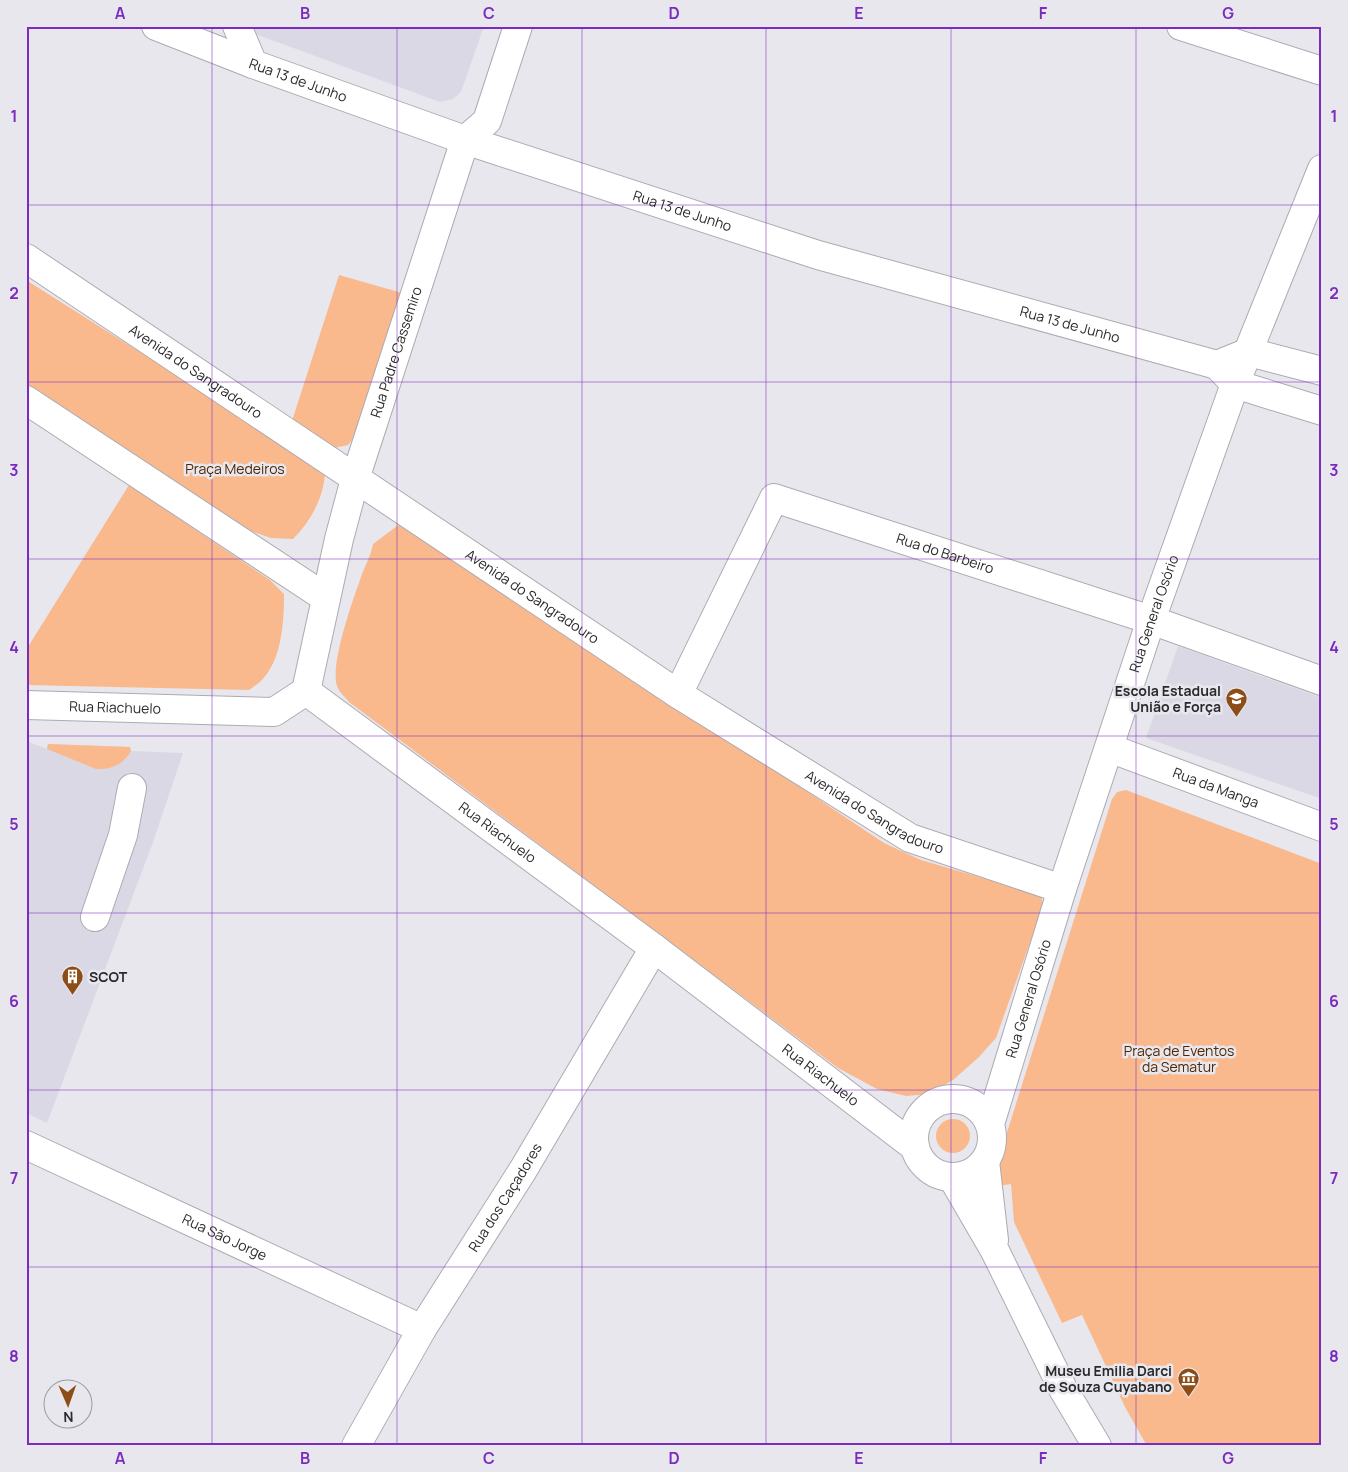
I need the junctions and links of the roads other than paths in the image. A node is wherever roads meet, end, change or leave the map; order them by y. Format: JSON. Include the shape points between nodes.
{"nodes":[{"id":1,"x":156,"y":26,"type":"edge"},
{"id":2,"x":237,"y":26,"type":"edge"},
{"id":3,"x":518,"y":26,"type":"edge"},
{"id":4,"x":1180,"y":26,"type":"edge"},
{"id":5,"x":253,"y":64,"type":"junction"},
{"id":6,"x":1322,"y":71,"type":"edge"},
{"id":7,"x":465,"y":140,"type":"junction"},
{"id":8,"x":1322,"y":169,"type":"edge"},
{"id":9,"x":26,"y":258,"type":"edge"},
{"id":10,"x":1249,"y":352,"type":"junction"},
{"id":11,"x":1217,"y":365,"type":"junction"},
{"id":12,"x":1322,"y":372,"type":"edge"},
{"id":13,"x":1235,"y":384,"type":"junction"},
{"id":14,"x":26,"y":400,"type":"edge"},
{"id":15,"x":1322,"y":411,"type":"edge"},
{"id":16,"x":355,"y":479,"type":"junction"},
{"id":17,"x":326,"y":598,"type":"junction"},
{"id":18,"x":1151,"y":620,"type":"junction"},
{"id":19,"x":1322,"y":681,"type":"edge"},
{"id":20,"x":306,"y":691,"type":"junction"},
{"id":21,"x":678,"y":694,"type":"junction"},
{"id":22,"x":26,"y":705,"type":"edge"},
{"id":23,"x":1109,"y":748,"type":"junction"},
{"id":24,"x":132,"y":788,"type":"dead end"},
{"id":25,"x":1322,"y":827,"type":"edge"},
{"id":26,"x":1062,"y":889,"type":"junction"},
{"id":27,"x":95,"y":918,"type":"dead end"},
{"id":28,"x":654,"y":948,"type":"junction"},
{"id":29,"x":860,"y":1105,"type":"junction"},
{"id":30,"x":924,"y":1112,"type":"junction"},
{"id":31,"x":981,"y":1114,"type":"junction"},
{"id":32,"x":26,"y":1144,"type":"edge"},
{"id":33,"x":915,"y":1147,"type":"junction"},
{"id":34,"x":985,"y":1161,"type":"junction"},
{"id":35,"x":952,"y":1177,"type":"junction"},
{"id":36,"x":995,"y":1251,"type":"junction"},
{"id":37,"x":422,"y":1329,"type":"junction"},
{"id":38,"x":356,"y":1446,"type":"edge"},
{"id":39,"x":1097,"y":1446,"type":"edge"}],
"edges":[{"from":1,"to":5,"type":"street","name":"Rua 13 de Junho"},
{"from":2,"to":5,"type":"street"},
{"from":3,"to":7,"type":"street","name":"Rua Padre Cassemiro","via":[[487,120]]},
{"from":4,"to":6,"type":"street"},
{"from":5,"to":7,"type":"street","name":"Rua 13 de Junho"},
{"from":7,"to":11,"type":"street","name":"Rua 13 de Junho","via":[[818,255]]},
{"from":7,"to":16,"type":"street","name":"Rua Padre Cassemiro"},
{"from":8,"to":10,"type":"street","name":"Rua General Osório"},
{"from":9,"to":16,"type":"street","name":"Avenida do Sangradouro"},
{"from":10,"to":11,"type":"street"},
{"from":10,"to":12,"type":"street"},
{"from":10,"to":13,"type":"street","name":"Rua General Osório"},
{"from":11,"to":13,"type":"street"},
{"from":13,"to":15,"type":"street"},
{"from":13,"to":18,"type":"street","name":"Rua General Osório"},
{"from":14,"to":17,"type":"street"},
{"from":16,"to":17,"type":"street","name":"Rua Padre Cassemiro"},
{"from":16,"to":21,"type":"street","name":"Avenida do Sangradouro"},
{"from":17,"to":20,"type":"street","name":"Rua Padre Cassemiro"},
{"from":18,"to":19,"type":"street","name":"Rua do Barbeiro"},
{"from":18,"to":21,"type":"street","name":"Rua do Barbeiro","via":[[774,498]]},
{"from":18,"to":23,"type":"street","name":"Rua General Osório"},
{"from":20,"to":22,"type":"street","name":"Rua Riachuelo","via":[[274,712]]},
{"from":20,"to":28,"type":"street","name":"Rua Riachuelo"},
{"from":21,"to":26,"type":"street","name":"Avenida do Sangradouro","via":[[910,838]]},
{"from":23,"to":25,"type":"street","name":"Rua da Manga"},
{"from":23,"to":26,"type":"street","name":"Rua General Osório"},
{"from":24,"to":27,"type":"street","via":[[123,835]]},
{"from":26,"to":31,"type":"street","name":"Rua General Osório","via":[[1021,1023]]},
{"from":28,"to":29,"type":"street","name":"Rua Riachuelo"},
{"from":28,"to":37,"type":"street","name":"Rua dos Caçadores","via":[[523,1170]]},
{"from":29,"to":30,"type":"street"},
{"from":29,"to":33,"type":"street","name":"Rua Riachuelo"},
{"from":30,"to":31,"type":"street","via":[[934,1104],[960,1100]]},
{"from":30,"to":33,"type":"street","via":[[917,1122]]},
{"from":31,"to":34,"type":"street","via":[[993,1136]]},
{"from":32,"to":37,"type":"street","name":"Rua São Jorge"},
{"from":33,"to":35,"type":"street","via":[[928,1169]]},
{"from":34,"to":35,"type":"street","via":[[964,1176]]},
{"from":34,"to":36,"type":"street"},
{"from":35,"to":36,"type":"street"},
{"from":36,"to":39,"type":"street","via":[[1064,1389]]},
{"from":37,"to":38,"type":"street","name":"Rua dos Caçadores"}]}
